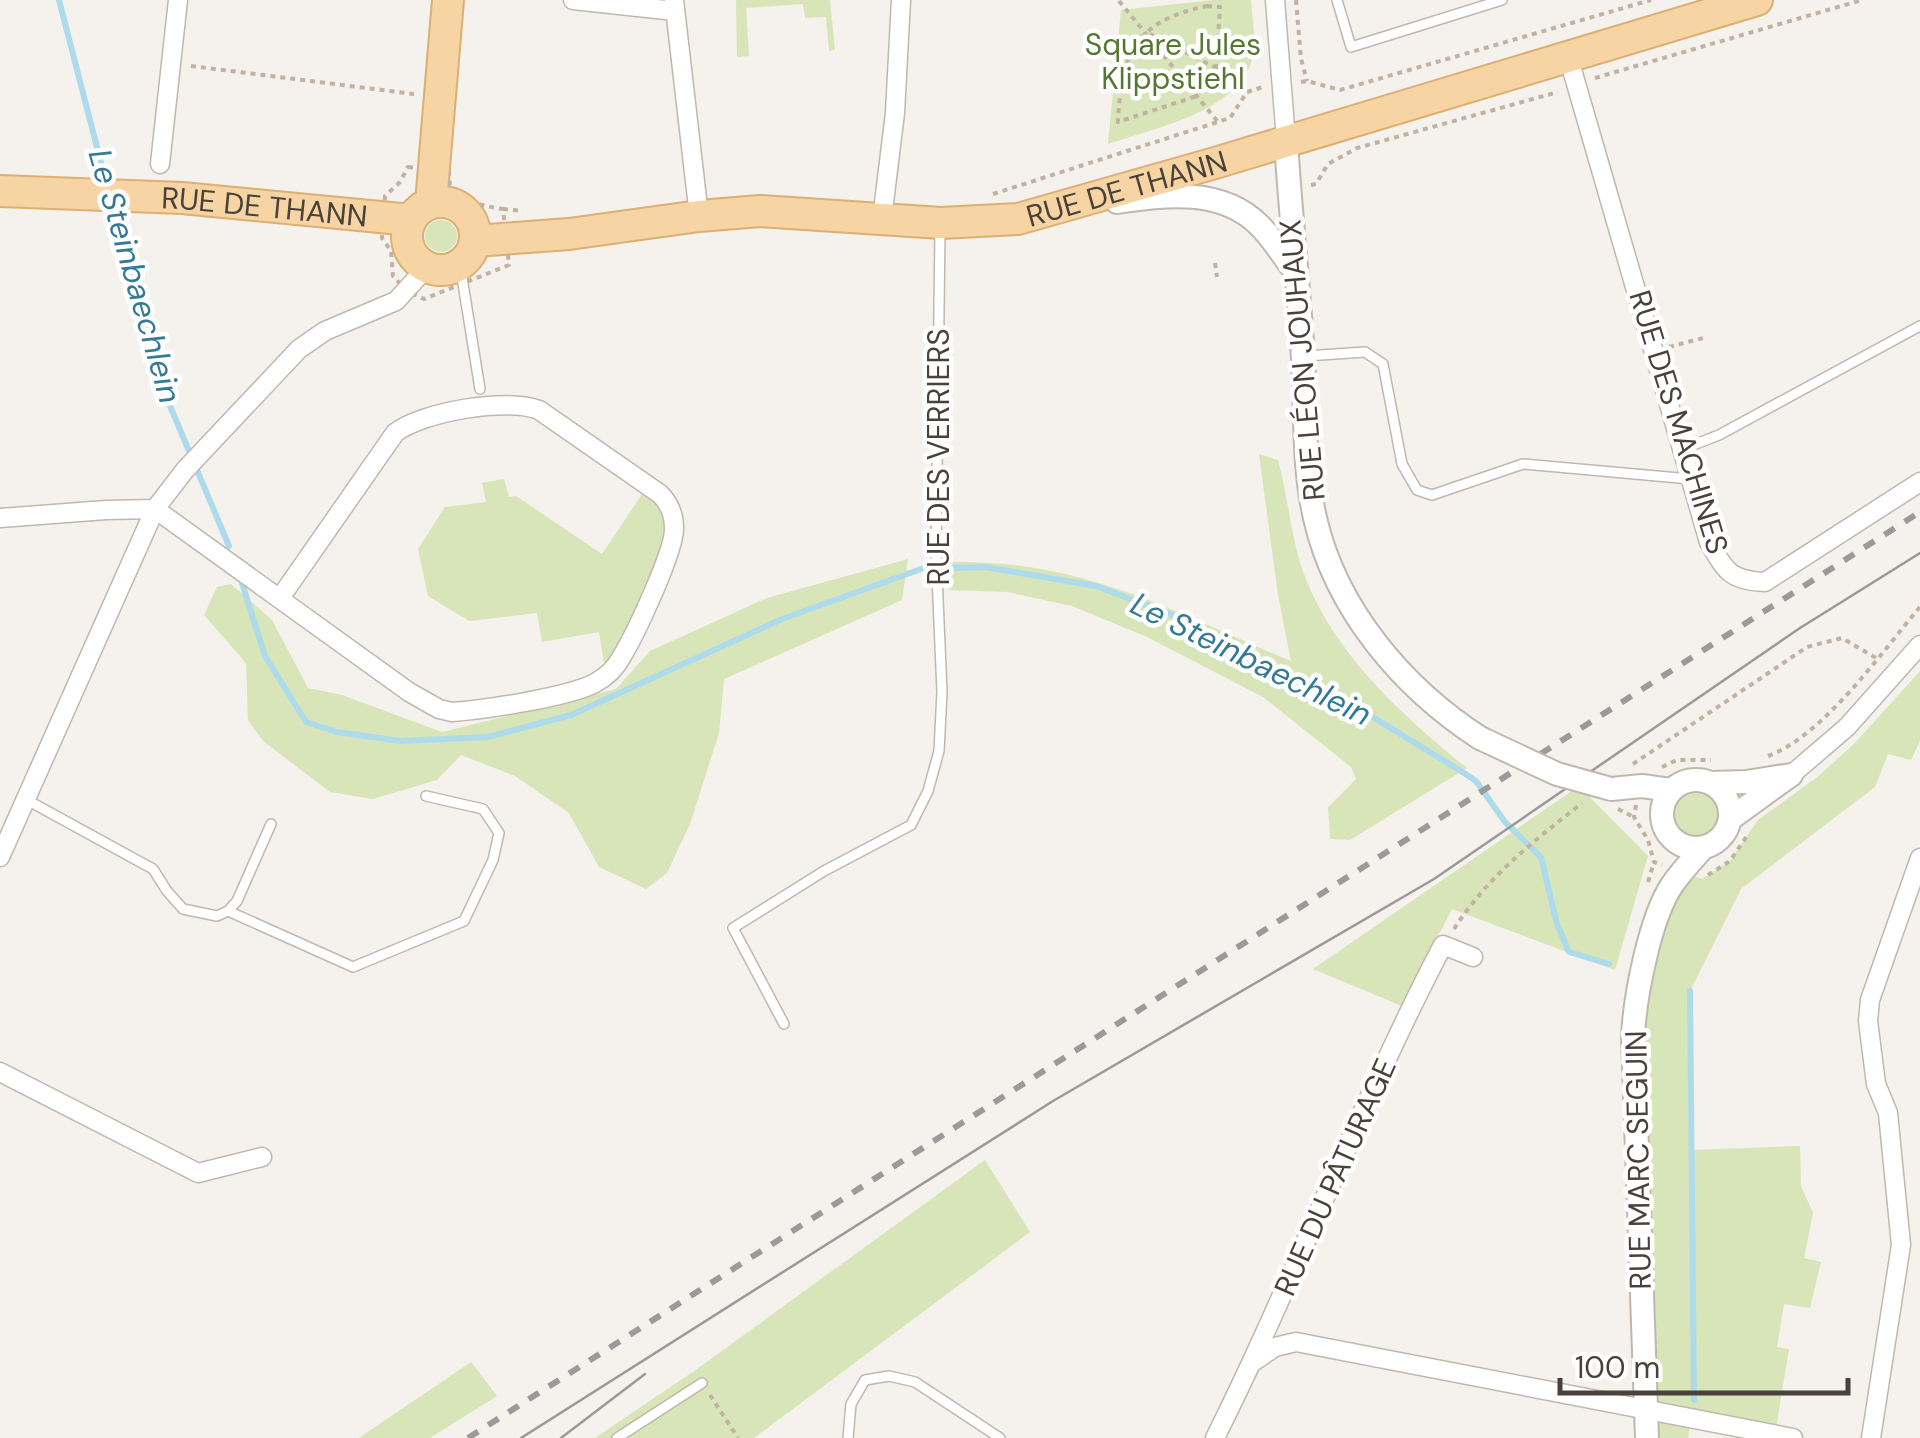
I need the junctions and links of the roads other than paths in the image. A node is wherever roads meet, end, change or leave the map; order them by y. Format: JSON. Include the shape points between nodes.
{"nodes":[{"id":1,"x":178,"y":0,"type":"edge"},
{"id":2,"x":448,"y":0,"type":"edge"},
{"id":3,"x":573,"y":0,"type":"edge"},
{"id":4,"x":901,"y":0,"type":"edge"},
{"id":5,"x":1275,"y":0,"type":"edge"},
{"id":6,"x":1337,"y":0,"type":"edge"},
{"id":7,"x":1757,"y":0,"type":"edge"},
{"id":8,"x":1505,"y":1,"type":"edge"},
{"id":9,"x":1723,"y":5,"type":"edge"},
{"id":10,"x":675,"y":6,"type":"edge"},
{"id":11,"x":1568,"y":56,"type":"junction"},
{"id":12,"x":1286,"y":140,"type":"junction"},
{"id":13,"x":160,"y":164,"type":"dead end"},
{"id":14,"x":0,"y":191,"type":"edge"},
{"id":15,"x":1053,"y":210,"type":"junction"},
{"id":16,"x":408,"y":213,"type":"junction"},
{"id":17,"x":699,"y":216,"type":"junction"},
{"id":18,"x":882,"y":218,"type":"junction"},
{"id":19,"x":941,"y":223,"type":"junction"},
{"id":20,"x":475,"y":257,"type":"junction"},
{"id":21,"x":427,"y":267,"type":"junction"},
{"id":22,"x":1294,"y":270,"type":"junction"},
{"id":23,"x":1920,"y":326,"type":"edge"},
{"id":24,"x":1303,"y":356,"type":"junction"},
{"id":25,"x":480,"y":389,"type":"dead end"},
{"id":26,"x":1683,"y":450,"type":"junction"},
{"id":27,"x":1690,"y":478,"type":"junction"},
{"id":28,"x":1920,"y":482,"type":"edge"},
{"id":29,"x":155,"y":510,"type":"junction"},
{"id":30,"x":0,"y":518,"type":"edge"},
{"id":31,"x":280,"y":598,"type":"junction"},
{"id":32,"x":1920,"y":645,"type":"edge"},
{"id":33,"x":1718,"y":774,"type":"junction"},
{"id":34,"x":1790,"y":775,"type":"junction"},
{"id":35,"x":1636,"y":785,"type":"junction"},
{"id":36,"x":1670,"y":790,"type":"junction"},
{"id":37,"x":426,"y":796,"type":"dead end"},
{"id":38,"x":27,"y":800,"type":"junction"},
{"id":39,"x":1730,"y":819,"type":"junction"},
{"id":40,"x":270,"y":824,"type":"dead end"},
{"id":41,"x":1664,"y":826,"type":"junction"},
{"id":42,"x":1702,"y":848,"type":"junction"},
{"id":43,"x":0,"y":856,"type":"edge"},
{"id":44,"x":1920,"y":858,"type":"edge"},
{"id":45,"x":1669,"y":878,"type":"junction"},
{"id":46,"x":228,"y":911,"type":"junction"},
{"id":47,"x":1473,"y":957,"type":"dead end"},
{"id":48,"x":784,"y":1024,"type":"dead end"},
{"id":49,"x":0,"y":1072,"type":"edge"},
{"id":50,"x":262,"y":1156,"type":"dead end"},
{"id":51,"x":1279,"y":1304,"type":"junction"},
{"id":52,"x":1296,"y":1342,"type":"junction"},
{"id":53,"x":1253,"y":1362,"type":"junction"},
{"id":54,"x":702,"y":1382,"type":"road end"},
{"id":55,"x":1645,"y":1410,"type":"junction"},
{"id":56,"x":617,"y":1438,"type":"edge"},
{"id":57,"x":851,"y":1438,"type":"edge"},
{"id":58,"x":1000,"y":1438,"type":"edge"},
{"id":59,"x":1215,"y":1438,"type":"edge"},
{"id":60,"x":1647,"y":1438,"type":"edge"},
{"id":61,"x":1794,"y":1438,"type":"edge"},
{"id":62,"x":1871,"y":1438,"type":"edge"}],
"edges":[{"from":1,"to":13,"type":"street"},
{"from":2,"to":16,"type":"main road","via":[[432,171]]},
{"from":3,"to":10,"type":"street"},
{"from":4,"to":18,"type":"street"},
{"from":5,"to":12,"type":"street"},
{"from":6,"to":8,"type":"lane","via":[[1351,47]]},
{"from":7,"to":9,"type":"main road","name":"RUE DE THANN"},
{"from":9,"to":11,"type":"main road","name":"RUE DE THANN"},
{"from":10,"to":17,"type":"street"},
{"from":11,"to":12,"type":"main road","name":"RUE DE THANN"},
{"from":11,"to":26,"type":"street","name":"RUE DES MACHINES"},
{"from":12,"to":15,"type":"main road","name":"RUE DE THANN"},
{"from":12,"to":22,"type":"street","name":"RUE LÉON JOUHAUX"},
{"from":14,"to":16,"type":"main road","name":"RUE DE THANN"},
{"from":15,"to":19,"type":"main road","name":"RUE DE THANN"},
{"from":15,"to":22,"type":"street","via":[[1172,194],[1219,201],[1260,226]]},
{"from":16,"to":20,"type":"main road","via":[[446,202],[462,208],[472,221]]},
{"from":16,"to":21,"type":"main road","via":[[408,244]]},
{"from":17,"to":18,"type":"main road","name":"RUE DE THANN","via":[[760,211]]},
{"from":17,"to":20,"type":"main road","name":"RUE DE THANN"},
{"from":18,"to":19,"type":"main road","name":"RUE DE THANN"},
{"from":19,"to":48,"type":"lane","name":"RUE DES VERRIERS","via":[[940,751],[911,824],[733,928]]},
{"from":20,"to":21,"type":"main road","via":[[440,270]]},
{"from":20,"to":25,"type":"lane"},
{"from":21,"to":29,"type":"street","via":[[390,305],[325,331],[298,350]]},
{"from":22,"to":24,"type":"street","name":"RUE LÉON JOUHAUX"},
{"from":23,"to":26,"type":"lane"},
{"from":24,"to":27,"type":"lane","via":[[1365,352],[1383,364],[1402,464],[1417,490],[1432,495],[1523,464]]},
{"from":24,"to":35,"type":"street","name":"RUE LÉON JOUHAUX","bridge":true,"via":[[1316,520],[1330,562],[1388,658],[1438,710],[1480,738],[1539,767],[1611,789]]},
{"from":26,"to":27,"type":"street","name":"RUE DES MACHINES"},
{"from":27,"to":28,"type":"street","name":"RUE DES MACHINES","via":[[1725,569],[1740,580],[1765,582]]},
{"from":29,"to":30,"type":"street"},
{"from":29,"to":31,"type":"street"},
{"from":29,"to":38,"type":"street"},
{"from":31,"to":31,"type":"street","via":[[439,709],[467,711],[573,691],[606,676],[622,656],[672,542],[674,520],[660,494],[538,410],[484,407],[411,422],[395,433]]},
{"from":32,"to":34,"type":"street","via":[[1846,728]]},
{"from":33,"to":34,"type":"street","via":[[1746,782]]},
{"from":33,"to":36,"type":"street"},
{"from":33,"to":39,"type":"street"},
{"from":34,"to":39,"type":"street"},
{"from":35,"to":36,"type":"street","name":"RUE LÉON JOUHAUX"},
{"from":35,"to":41,"type":"street"},
{"from":36,"to":41,"type":"street","via":[[1661,810]]},
{"from":37,"to":46,"type":"lane","via":[[483,809],[499,833],[464,921],[354,968]]},
{"from":38,"to":43,"type":"street"},
{"from":38,"to":46,"type":"lane","via":[[153,869],[183,908],[216,916]]},
{"from":39,"to":42,"type":"street","via":[[1721,838]]},
{"from":40,"to":46,"type":"lane"},
{"from":41,"to":42,"type":"street","via":[[1681,846]]},
{"from":41,"to":45,"type":"street","name":"RUE MARC SEGUIN"},
{"from":42,"to":45,"type":"street","name":"RUE MARC SEGUIN"},
{"from":44,"to":62,"type":"street","via":[[1868,1022],[1876,1084],[1888,1114],[1901,1245]]},
{"from":45,"to":55,"type":"street","name":"RUE MARC SEGUIN","via":[[1634,1020]]},
{"from":47,"to":51,"type":"street","name":"RUE DU PÂTURAGE","via":[[1444,945]]},
{"from":49,"to":50,"type":"street","via":[[198,1173]]},
{"from":51,"to":52,"type":"street"},
{"from":51,"to":53,"type":"street","name":"RUE DU PÂTURAGE"},
{"from":52,"to":53,"type":"street","via":[[1275,1346]]},
{"from":52,"to":55,"type":"street"},
{"from":53,"to":59,"type":"street","name":"RUE DU PÂTURAGE"},
{"from":54,"to":56,"type":"lane"},
{"from":55,"to":60,"type":"street","name":"RUE MARC SEGUIN"},
{"from":55,"to":61,"type":"street"},
{"from":57,"to":58,"type":"lane","via":[[852,1404],[865,1380],[889,1376],[928,1389]]}]}
